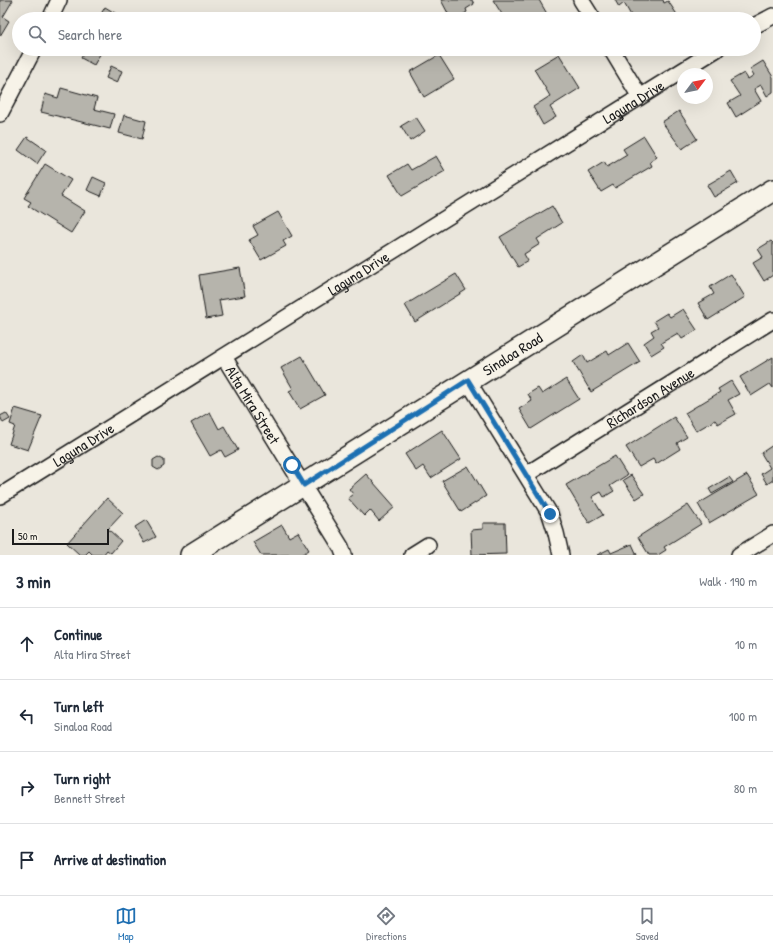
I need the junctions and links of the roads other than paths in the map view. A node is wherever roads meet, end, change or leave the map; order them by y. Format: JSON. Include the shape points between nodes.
{"nodes":[{"id":1,"x":59,"y":0,"type":"edge"},
{"id":2,"x":581,"y":0,"type":"edge"},
{"id":3,"x":53,"y":12,"type":"edge"},
{"id":4,"x":589,"y":12,"type":"edge"},
{"id":5,"x":773,"y":16,"type":"edge"},
{"id":6,"x":761,"y":22,"type":"edge"},
{"id":7,"x":30,"y":56,"type":"edge"},
{"id":8,"x":615,"y":56,"type":"edge"},
{"id":9,"x":706,"y":56,"type":"edge"},
{"id":10,"x":640,"y":97,"type":"junction"},
{"id":11,"x":0,"y":114,"type":"edge"},
{"id":12,"x":773,"y":190,"type":"edge"},
{"id":13,"x":773,"y":320,"type":"edge"},
{"id":14,"x":224,"y":356,"type":"junction"},
{"id":15,"x":468,"y":380,"type":"junction"},
{"id":16,"x":527,"y":474,"type":"junction"},
{"id":17,"x":304,"y":485,"type":"junction"},
{"id":18,"x":0,"y":496,"type":"edge"},
{"id":19,"x":773,"y":534,"type":"edge"},
{"id":20,"x":428,"y":545,"type":"dead end"},
{"id":21,"x":190,"y":555,"type":"edge"},
{"id":22,"x":344,"y":555,"type":"edge"},
{"id":23,"x":412,"y":555,"type":"edge"},
{"id":24,"x":561,"y":555,"type":"edge"},
{"id":25,"x":739,"y":555,"type":"edge"}],
"edges":[{"from":1,"to":3,"type":"street"},
{"from":2,"to":4,"type":"street"},
{"from":5,"to":6,"type":"street"},
{"from":7,"to":11,"type":"street"},
{"from":8,"to":10,"type":"street"},
{"from":9,"to":10,"type":"street","name":"Laguna Drive"},
{"from":10,"to":14,"type":"street","name":"Laguna Drive"},
{"from":12,"to":15,"type":"street","name":"Sinaloa Road"},
{"from":13,"to":16,"type":"street","name":"Richardson Avenue"},
{"from":14,"to":17,"type":"street","name":"Alta Mira Street"},
{"from":14,"to":18,"type":"street","name":"Laguna Drive"},
{"from":15,"to":16,"type":"street"},
{"from":15,"to":17,"type":"street","name":"Sinaloa Road"},
{"from":16,"to":24,"type":"street","via":[[550,514]]},
{"from":17,"to":21,"type":"street","name":"Sinaloa Road"},
{"from":17,"to":22,"type":"street","name":"Alta Mira Street"},
{"from":19,"to":25,"type":"street"},
{"from":20,"to":23,"type":"street"}]}
